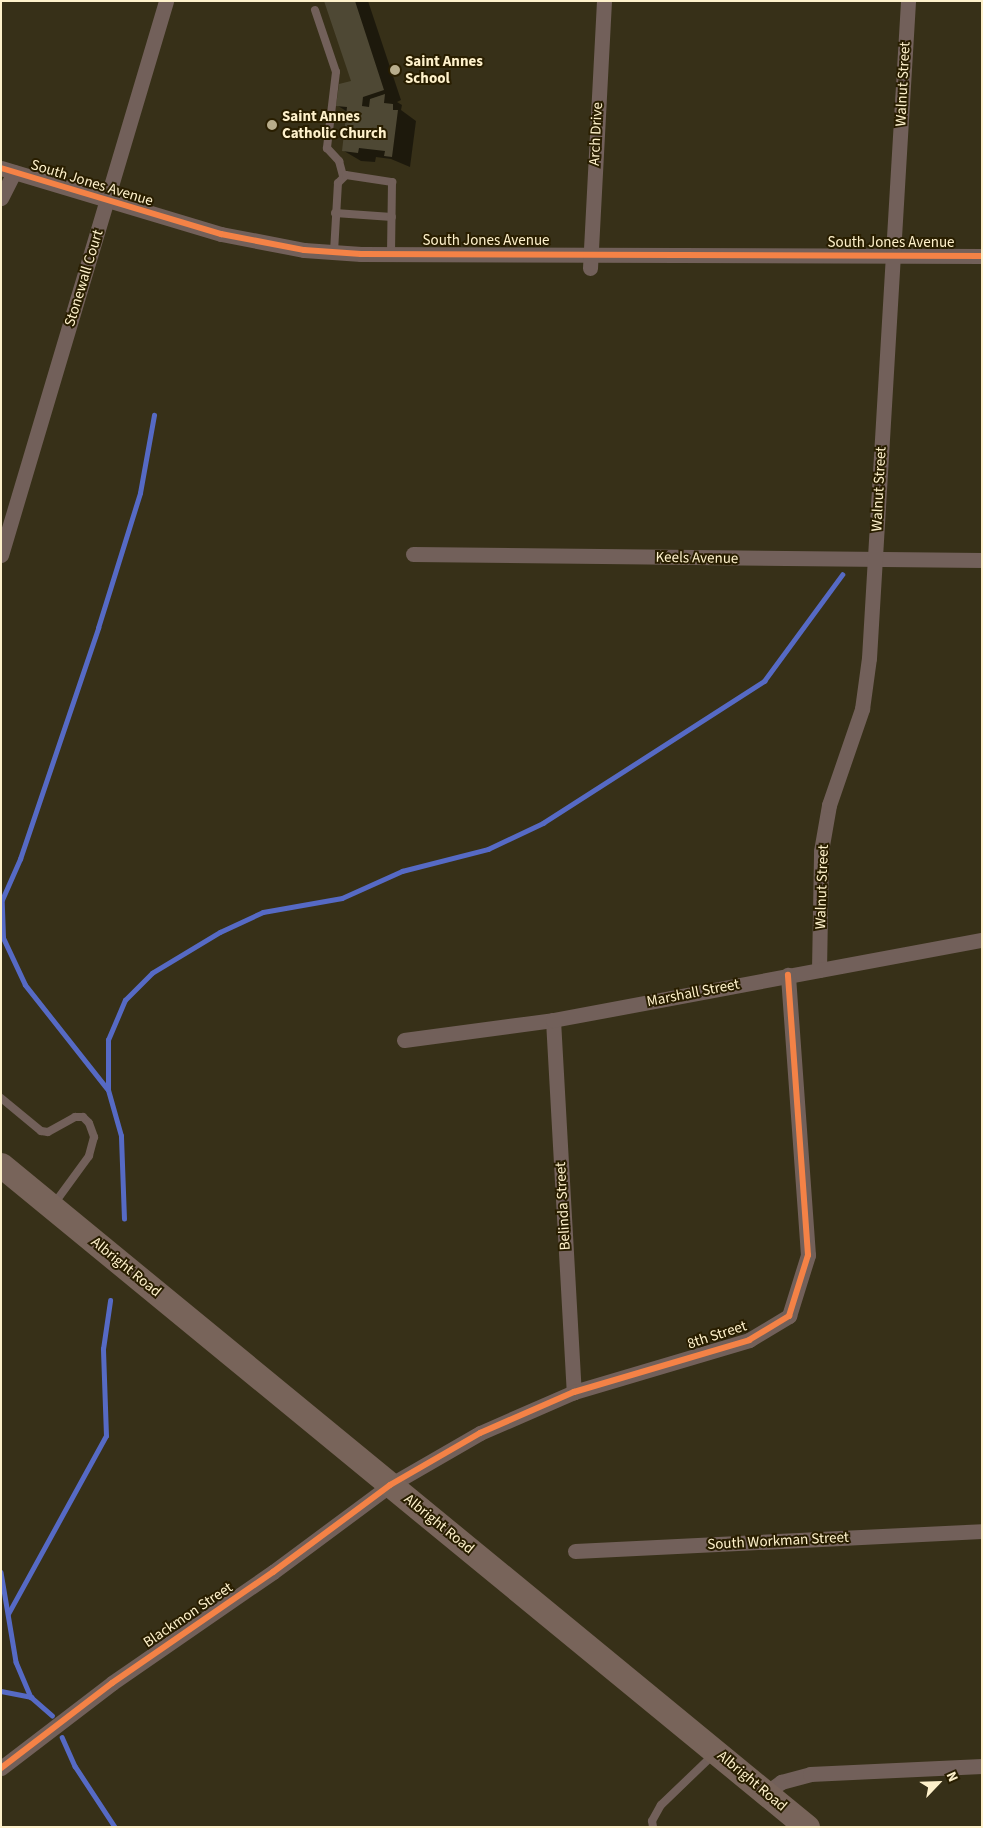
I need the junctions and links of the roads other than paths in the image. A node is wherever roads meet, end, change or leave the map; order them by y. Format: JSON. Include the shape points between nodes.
{"nodes":[{"id":1,"x":166,"y":1,"type":"edge"},
{"id":2,"x":604,"y":1,"type":"edge"},
{"id":3,"x":908,"y":1,"type":"edge"},
{"id":4,"x":315,"y":10,"type":"dead end"},
{"id":5,"x":8,"y":170,"type":"edge"},
{"id":6,"x":342,"y":176,"type":"junction"},
{"id":7,"x":1,"y":198,"type":"edge"},
{"id":8,"x":107,"y":200,"type":"junction"},
{"id":9,"x":335,"y":213,"type":"junction"},
{"id":10,"x":392,"y":217,"type":"junction"},
{"id":11,"x":334,"y":252,"type":"junction"},
{"id":12,"x":391,"y":254,"type":"junction"},
{"id":13,"x":892,"y":255,"type":"junction"},
{"id":14,"x":982,"y":256,"type":"edge"},
{"id":15,"x":590,"y":260,"type":"junction"},
{"id":16,"x":413,"y":554,"type":"dead end"},
{"id":17,"x":1,"y":555,"type":"edge"},
{"id":18,"x":875,"y":560,"type":"junction"},
{"id":19,"x":982,"y":560,"type":"edge"},
{"id":20,"x":982,"y":940,"type":"edge"},
{"id":21,"x":819,"y":970,"type":"junction"},
{"id":22,"x":788,"y":976,"type":"junction"},
{"id":23,"x":553,"y":1020,"type":"junction"},
{"id":24,"x":404,"y":1040,"type":"dead end"},
{"id":25,"x":1,"y":1098,"type":"edge"},
{"id":26,"x":1,"y":1165,"type":"edge"},
{"id":27,"x":52,"y":1206,"type":"junction"},
{"id":28,"x":574,"y":1392,"type":"junction"},
{"id":29,"x":390,"y":1485,"type":"junction"},
{"id":30,"x":982,"y":1530,"type":"edge"},
{"id":31,"x":575,"y":1551,"type":"dead end"},
{"id":32,"x":716,"y":1752,"type":"junction"},
{"id":33,"x":982,"y":1766,"type":"edge"},
{"id":34,"x":1,"y":1768,"type":"edge"},
{"id":35,"x":766,"y":1793,"type":"junction"},
{"id":36,"x":653,"y":1827,"type":"edge"},
{"id":37,"x":807,"y":1827,"type":"edge"}],
"edges":[{"from":1,"to":8,"type":"street","name":"Stonewall Court"},
{"from":2,"to":15,"type":"street","name":"Arch Drive"},
{"from":3,"to":13,"type":"street","name":"Walnut Street"},
{"from":4,"to":6,"type":"lane","via":[[336,72],[327,148],[339,161]]},
{"from":5,"to":7,"type":"street"},
{"from":5,"to":8,"type":"street","name":"South Jones Avenue"},
{"from":6,"to":9,"type":"lane","via":[[338,183]]},
{"from":6,"to":10,"type":"lane","via":[[388,179],[392,182]]},
{"from":8,"to":11,"type":"street","name":"South Jones Avenue","via":[[221,234],[304,250]]},
{"from":8,"to":17,"type":"street","name":"Stonewall Court"},
{"from":9,"to":10,"type":"lane"},
{"from":9,"to":11,"type":"lane"},
{"from":10,"to":12,"type":"lane"},
{"from":11,"to":12,"type":"street","name":"South Jones Avenue"},
{"from":12,"to":15,"type":"street","name":"South Jones Avenue"},
{"from":13,"to":14,"type":"street","name":"South Jones Avenue"},
{"from":13,"to":15,"type":"street","name":"South Jones Avenue"},
{"from":13,"to":18,"type":"street","name":"Walnut Street"},
{"from":16,"to":18,"type":"street","name":"Keels Avenue"},
{"from":18,"to":19,"type":"street","name":"Keels Avenue"},
{"from":18,"to":21,"type":"street","name":"Walnut Street","via":[[869,658],[862,709],[829,804],[821,851]]},
{"from":20,"to":21,"type":"street","name":"Marshall Street"},
{"from":21,"to":22,"type":"street","name":"Marshall Street"},
{"from":22,"to":23,"type":"street","name":"Marshall Street"},
{"from":22,"to":28,"type":"street","name":"8th Street","via":[[808,1255],[789,1316],[749,1340]]},
{"from":23,"to":24,"type":"street","name":"Marshall Street"},
{"from":23,"to":28,"type":"street","name":"Belinda Street"},
{"from":25,"to":27,"type":"lane","via":[[41,1131],[48,1132],[75,1117],[82,1117],[89,1123],[94,1137],[89,1156]]},
{"from":26,"to":27,"type":"highway","name":"Albright Road"},
{"from":27,"to":29,"type":"highway","name":"Albright Road"},
{"from":28,"to":29,"type":"street","name":"8th Street","via":[[480,1433]]},
{"from":29,"to":32,"type":"highway","name":"Albright Road"},
{"from":29,"to":34,"type":"street","name":"Blackmon Street","via":[[273,1572],[112,1683]]},
{"from":30,"to":31,"type":"street","name":"South Workman Street"},
{"from":32,"to":35,"type":"highway","name":"Albright Road"},
{"from":32,"to":36,"type":"lane","via":[[662,1805],[652,1821]]},
{"from":33,"to":35,"type":"street","via":[[810,1774],[781,1782]]},
{"from":35,"to":37,"type":"highway","name":"Albright Road"}]}
